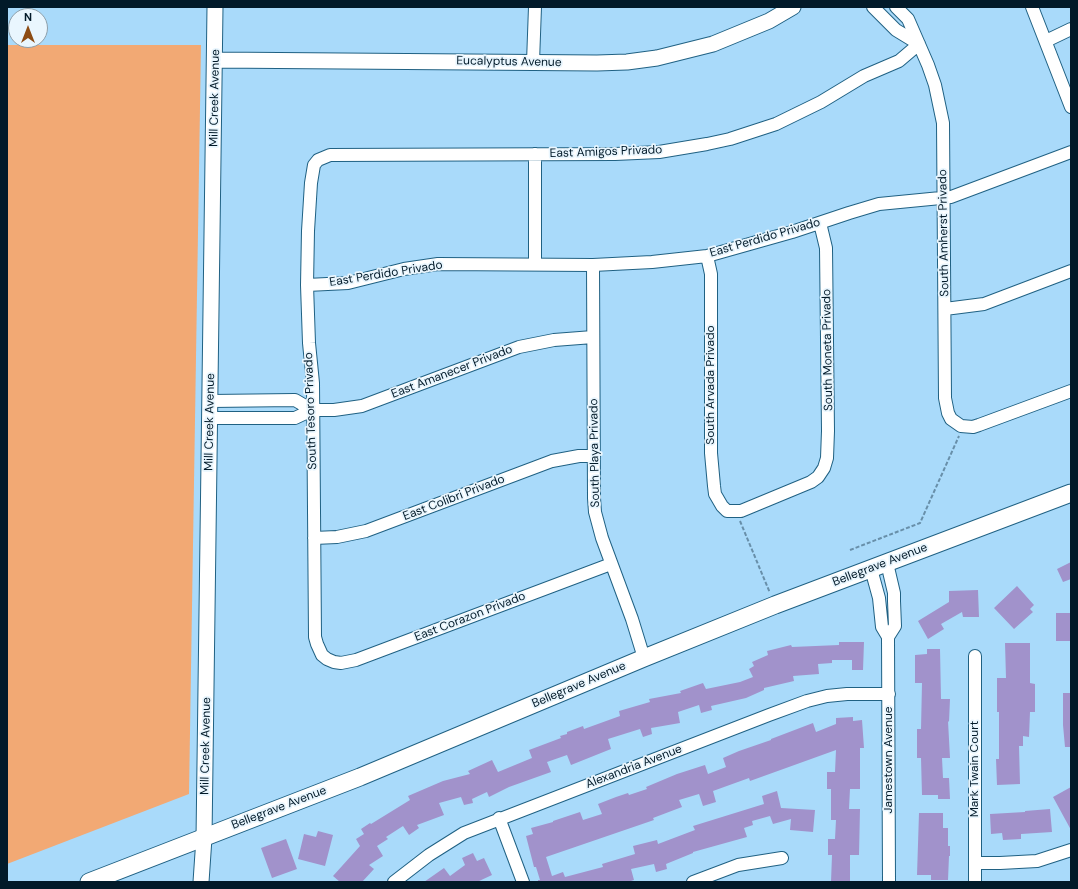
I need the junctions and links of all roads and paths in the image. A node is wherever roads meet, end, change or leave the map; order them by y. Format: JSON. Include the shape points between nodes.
{"nodes":[{"id":1,"x":215,"y":7,"type":"edge"},
{"id":2,"x":535,"y":7,"type":"edge"},
{"id":3,"x":793,"y":7,"type":"edge"},
{"id":4,"x":873,"y":7,"type":"edge"},
{"id":5,"x":896,"y":7,"type":"edge"},
{"id":6,"x":1032,"y":7,"type":"edge"},
{"id":7,"x":1071,"y":29,"type":"edge"},
{"id":8,"x":1046,"y":41,"type":"junction"},
{"id":9,"x":919,"y":44,"type":"junction"},
{"id":10,"x":216,"y":60,"type":"junction"},
{"id":11,"x":533,"y":62,"type":"junction"},
{"id":12,"x":1071,"y":107,"type":"edge"},
{"id":13,"x":1071,"y":152,"type":"edge"},
{"id":14,"x":535,"y":154,"type":"junction"},
{"id":15,"x":318,"y":160,"type":"joint"},
{"id":16,"x":944,"y":199,"type":"junction"},
{"id":17,"x":820,"y":222,"type":"junction"},
{"id":18,"x":707,"y":256,"type":"junction"},
{"id":19,"x":535,"y":264,"type":"junction"},
{"id":20,"x":593,"y":265,"type":"junction"},
{"id":21,"x":1071,"y":271,"type":"edge"},
{"id":22,"x":307,"y":285,"type":"junction"},
{"id":23,"x":945,"y":309,"type":"junction"},
{"id":24,"x":593,"y":337,"type":"junction"},
{"id":25,"x":1071,"y":390,"type":"edge"},
{"id":26,"x":211,"y":401,"type":"junction"},
{"id":27,"x":312,"y":410,"type":"junction"},
{"id":28,"x":210,"y":418,"type":"junction"},
{"id":29,"x":960,"y":425,"type":"junction"},
{"id":30,"x":594,"y":456,"type":"junction"},
{"id":31,"x":1071,"y":493,"type":"edge"},
{"id":32,"x":732,"y":511,"type":"junction"},
{"id":33,"x":314,"y":538,"type":"junction"},
{"id":34,"x":850,"y":550,"type":"dead end"},
{"id":35,"x":611,"y":564,"type":"junction"},
{"id":36,"x":879,"y":566,"type":"junction"},
{"id":37,"x":775,"y":605,"type":"junction"},
{"id":38,"x":975,"y":656,"type":"dead end"},
{"id":39,"x":644,"y":658,"type":"junction"},
{"id":40,"x":327,"y":659,"type":"joint"},
{"id":41,"x":889,"y":694,"type":"junction"},
{"id":42,"x":499,"y":818,"type":"junction"},
{"id":43,"x":204,"y":838,"type":"junction"},
{"id":44,"x":1071,"y":850,"type":"edge"},
{"id":45,"x":782,"y":858,"type":"dead end"},
{"id":46,"x":975,"y":863,"type":"junction"},
{"id":47,"x":89,"y":882,"type":"edge"},
{"id":48,"x":201,"y":882,"type":"edge"},
{"id":49,"x":394,"y":882,"type":"edge"},
{"id":50,"x":523,"y":882,"type":"edge"},
{"id":51,"x":693,"y":882,"type":"edge"},
{"id":52,"x":889,"y":882,"type":"edge"},
{"id":53,"x":975,"y":882,"type":"edge"}],
"edges":[{"from":1,"to":10,"type":"street","name":"Mill Creek Avenue"},
{"from":2,"to":11,"type":"street"},
{"from":3,"to":11,"type":"street","name":"Eucalyptus Avenue","via":[[769,21],[713,44],[657,58],[597,63]]},
{"from":4,"to":9,"type":"street","via":[[896,30]]},
{"from":5,"to":9,"type":"street","name":"South Amherst Privado","via":[[908,19]]},
{"from":6,"to":8,"type":"street"},
{"from":7,"to":8,"type":"street"},
{"from":8,"to":12,"type":"street"},
{"from":9,"to":14,"type":"street","name":"East Amigos Privado","via":[[899,61],[864,76],[821,102],[776,124],[730,139],[682,149],[636,154]]},
{"from":9,"to":16,"type":"street","name":"South Amherst Privado","via":[[940,104],[943,123]]},
{"from":10,"to":11,"type":"street","name":"Eucalyptus Avenue"},
{"from":10,"to":26,"type":"street","name":"Mill Creek Avenue"},
{"from":13,"to":16,"type":"street","name":"East Perdido Privado"},
{"from":14,"to":15,"type":"street","name":"East Amigos Privado","via":[[330,155]]},
{"from":14,"to":19,"type":"street"},
{"from":15,"to":22,"type":"street","name":"South Tesoro Privado","via":[[310,183]]},
{"from":16,"to":17,"type":"street","name":"East Perdido Privado","via":[[879,204]]},
{"from":16,"to":23,"type":"street","name":"South Amherst Privado"},
{"from":17,"to":18,"type":"street","name":"East Perdido Privado"},
{"from":17,"to":32,"type":"street","name":"South Moneta Privado","via":[[826,248],[828,445],[824,468],[818,477],[803,486],[747,509]]},
{"from":18,"to":20,"type":"street","name":"East Perdido Privado"},
{"from":18,"to":32,"type":"street","name":"South Arvada Privado","via":[[711,274],[712,470],[716,494],[722,506]]},
{"from":19,"to":20,"type":"street","name":"East Perdido Privado"},
{"from":19,"to":22,"type":"street","name":"East Perdido Privado","via":[[438,264],[404,269],[348,283]]},
{"from":20,"to":24,"type":"street","name":"South Playa Privado"},
{"from":21,"to":23,"type":"street","via":[[984,304]]},
{"from":22,"to":27,"type":"street","name":"South Tesoro Privado"},
{"from":23,"to":29,"type":"street","name":"South Amherst Privado","via":[[946,398],[951,419]]},
{"from":24,"to":27,"type":"street","name":"East Amanecer Privado","via":[[554,340],[519,347],[362,406]]},
{"from":24,"to":30,"type":"street","name":"South Playa Privado"},
{"from":25,"to":29,"type":"street","via":[[973,427]]},
{"from":26,"to":27,"type":"street","via":[[295,400]]},
{"from":26,"to":28,"type":"street","name":"Mill Creek Avenue"},
{"from":27,"to":28,"type":"street","name":"East Amanecer Privado","via":[[295,418]]},
{"from":27,"to":33,"type":"street","name":"South Tesoro Privado"},
{"from":28,"to":43,"type":"street","name":"Mill Creek Avenue"},
{"from":29,"to":34,"type":"path","via":[[920,523]]},
{"from":30,"to":33,"type":"street","name":"East Colibri Privado","via":[[552,461],[366,531],[337,537]]},
{"from":30,"to":35,"type":"street","name":"South Playa Privado","via":[[595,512]]},
{"from":31,"to":36,"type":"main road","name":"Bellegrave Avenue"},
{"from":32,"to":37,"type":"path"},
{"from":33,"to":40,"type":"street","name":"South Tesoro Privado","via":[[315,637],[319,650]]},
{"from":35,"to":39,"type":"street","name":"South Playa Privado"},
{"from":35,"to":40,"type":"street","name":"East Corazon Privado","via":[[356,660],[341,662]]},
{"from":36,"to":37,"type":"main road","name":"Bellegrave Avenue"},
{"from":36,"to":41,"type":"street","name":"Jamestown Avenue","via":[[882,627],[888,637]]},
{"from":37,"to":39,"type":"main road","name":"Bellegrave Avenue"},
{"from":38,"to":46,"type":"street","name":"Mark Twain Court"},
{"from":39,"to":43,"type":"main road","name":"Bellegrave Avenue","via":[[360,777]]},
{"from":41,"to":42,"type":"street","name":"Alexandria Avenue","via":[[847,694],[807,701]]},
{"from":41,"to":52,"type":"street","name":"Jamestown Avenue"},
{"from":42,"to":49,"type":"street","name":"Alexandria Avenue","via":[[464,833],[429,855]]},
{"from":42,"to":50,"type":"street"},
{"from":43,"to":47,"type":"main road","name":"Bellegrave Avenue"},
{"from":43,"to":48,"type":"street","name":"Mill Creek Avenue"},
{"from":44,"to":46,"type":"street","via":[[1037,861]]},
{"from":45,"to":51,"type":"street","via":[[738,865]]},
{"from":46,"to":53,"type":"street","name":"Mark Twain Court"}]}
